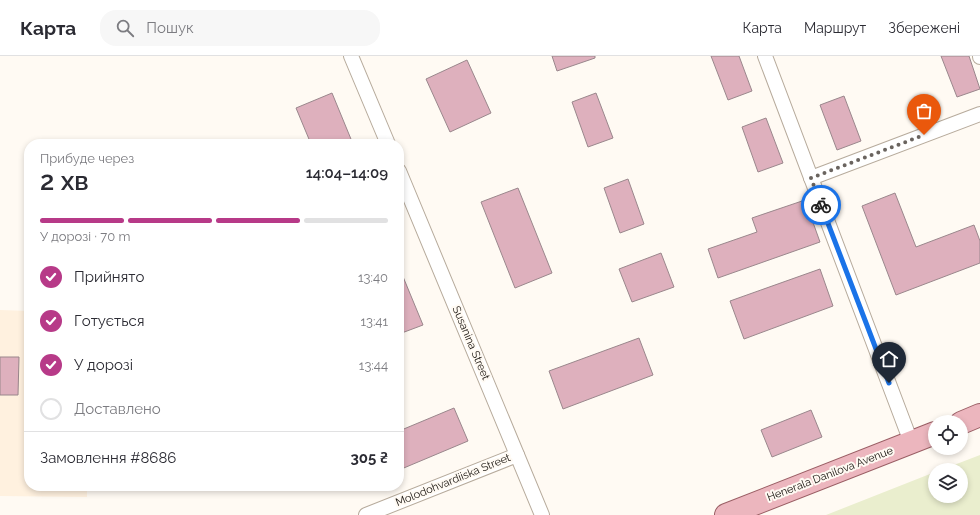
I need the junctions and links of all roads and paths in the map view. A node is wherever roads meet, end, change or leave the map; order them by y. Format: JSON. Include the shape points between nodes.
{"nodes":[{"id":1,"x":351,"y":56,"type":"edge"},
{"id":2,"x":765,"y":56,"type":"edge"},
{"id":3,"x":980,"y":114,"type":"edge"},
{"id":4,"x":386,"y":139,"type":"edge"},
{"id":5,"x":811,"y":178,"type":"junction"},
{"id":6,"x":404,"y":183,"type":"edge"},
{"id":7,"x":980,"y":415,"type":"edge"},
{"id":8,"x":968,"y":419,"type":"edge"},
{"id":9,"x":928,"y":436,"type":"edge"},
{"id":10,"x":911,"y":442,"type":"junction"},
{"id":11,"x":517,"y":455,"type":"junction"},
{"id":12,"x":366,"y":515,"type":"edge"},
{"id":13,"x":542,"y":515,"type":"edge"},
{"id":14,"x":726,"y":515,"type":"edge"}],
"edges":[{"from":1,"to":4,"type":"street"},
{"from":2,"to":5,"type":"street"},
{"from":3,"to":5,"type":"street"},
{"from":5,"to":10,"type":"street"},
{"from":6,"to":11,"type":"street","name":"Susanina Street"},
{"from":7,"to":8,"type":"main road"},
{"from":9,"to":10,"type":"main road","name":"Henerala Danilova Avenue"},
{"from":10,"to":14,"type":"main road","name":"Henerala Danilova Avenue"},
{"from":11,"to":12,"type":"street","name":"Molodohvardiiska Street"},
{"from":11,"to":13,"type":"street","name":"Susanina Street"}]}
